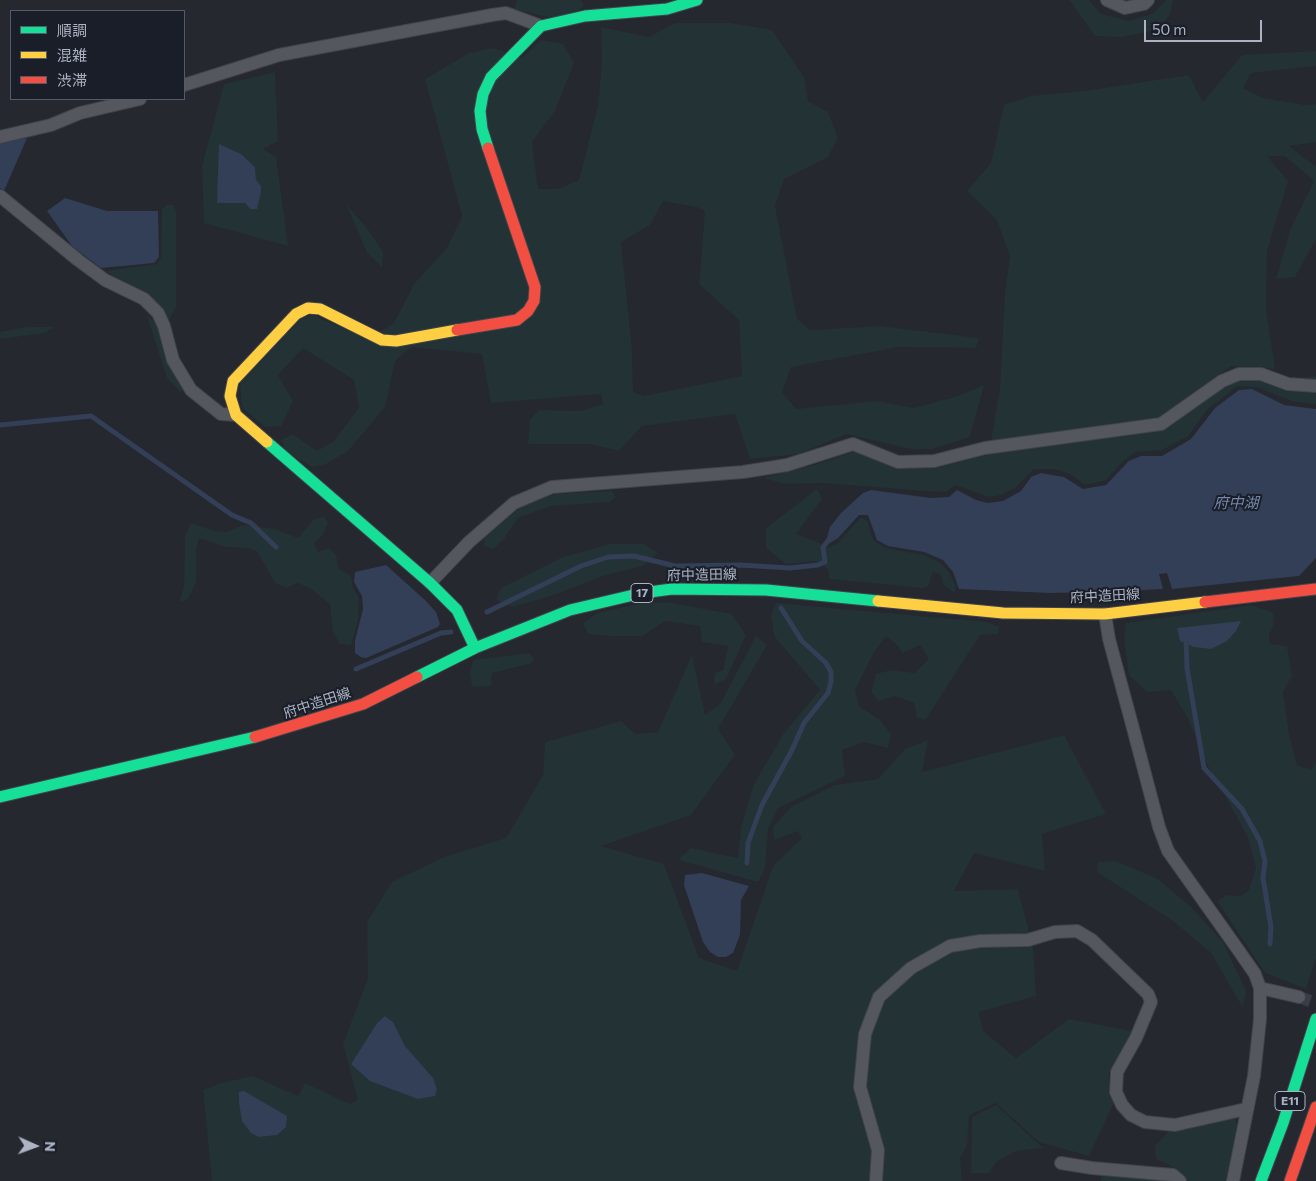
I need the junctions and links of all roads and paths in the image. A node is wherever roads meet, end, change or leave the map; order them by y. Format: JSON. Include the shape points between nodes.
{"nodes":[{"id":1,"x":697,"y":0,"type":"edge"},
{"id":2,"x":1107,"y":0,"type":"edge"},
{"id":3,"x":1148,"y":0,"type":"edge"},
{"id":4,"x":541,"y":26,"type":"junction"},
{"id":5,"x":185,"y":85,"type":"edge"},
{"id":6,"x":136,"y":100,"type":"edge"},
{"id":7,"x":0,"y":137,"type":"edge"},
{"id":8,"x":0,"y":196,"type":"edge"},
{"id":9,"x":1316,"y":386,"type":"edge"},
{"id":10,"x":236,"y":415,"type":"junction"},
{"id":11,"x":430,"y":583,"type":"junction"},
{"id":12,"x":1316,"y":589,"type":"edge"},
{"id":13,"x":1105,"y":614,"type":"junction"},
{"id":14,"x":475,"y":648,"type":"junction"},
{"id":15,"x":0,"y":798,"type":"edge"},
{"id":16,"x":1260,"y":988,"type":"junction"},
{"id":17,"x":1299,"y":997,"type":"tunnel mouth"},
{"id":18,"x":1316,"y":1019,"type":"edge"},
{"id":19,"x":1316,"y":1107,"type":"edge"},
{"id":20,"x":1246,"y":1110,"type":"junction"},
{"id":21,"x":1061,"y":1163,"type":"dead end"},
{"id":22,"x":876,"y":1181,"type":"edge"},
{"id":23,"x":1180,"y":1181,"type":"edge"},
{"id":24,"x":1233,"y":1181,"type":"edge"},
{"id":25,"x":1261,"y":1181,"type":"edge"},
{"id":26,"x":1290,"y":1181,"type":"edge"}],
"edges":[{"from":1,"to":4,"type":"main road","via":[[667,10],[585,16]]},
{"from":2,"to":3,"type":"street","via":[[1126,8]]},
{"from":4,"to":5,"type":"street","via":[[506,13],[492,15],[279,55]]},
{"from":4,"to":10,"type":"main road","via":[[491,77],[480,111],[487,148],[535,287],[534,301],[528,312],[517,320],[396,341],[382,340],[320,309],[308,308],[296,314],[233,381],[230,396]]},
{"from":6,"to":7,"type":"street"},
{"from":8,"to":10,"type":"street","via":[[105,280],[144,299],[158,313],[173,360],[191,390],[221,414]]},
{"from":9,"to":11,"type":"street","via":[[1288,384],[1261,374],[1239,374],[1222,381],[1161,424],[986,448],[934,462],[898,462],[853,444],[787,465],[743,472],[552,487],[514,503],[469,542]]},
{"from":10,"to":11,"type":"main road"},
{"from":11,"to":14,"type":"main road","via":[[457,610]]},
{"from":12,"to":13,"type":"main road","name":"府中造田線","number":"17"},
{"from":13,"to":14,"type":"main road","name":"府中造田線","number":"17","via":[[1003,613],[766,590],[672,589],[570,610]]},
{"from":13,"to":16,"type":"street","via":[[1159,827],[1168,851],[1240,951]]},
{"from":14,"to":15,"type":"main road","name":"府中造田線","number":"17","via":[[363,704],[280,731]]},
{"from":16,"to":17,"type":"street"},
{"from":16,"to":20,"type":"street","via":[[1254,1076]]},
{"from":18,"to":25,"type":"main road","number":"E11"},
{"from":19,"to":26,"type":"main road","number":"E11"},
{"from":20,"to":22,"type":"street","via":[[1175,1125],[1144,1122],[1122,1105],[1116,1092],[1116,1072],[1136,1038],[1151,1002],[1148,994],[1092,940],[1077,931],[1055,932],[1028,940],[950,946],[911,968],[879,997],[865,1034],[860,1087],[878,1150]]},
{"from":20,"to":24,"type":"street"},
{"from":21,"to":23,"type":"street","via":[[1173,1175]]}]}
